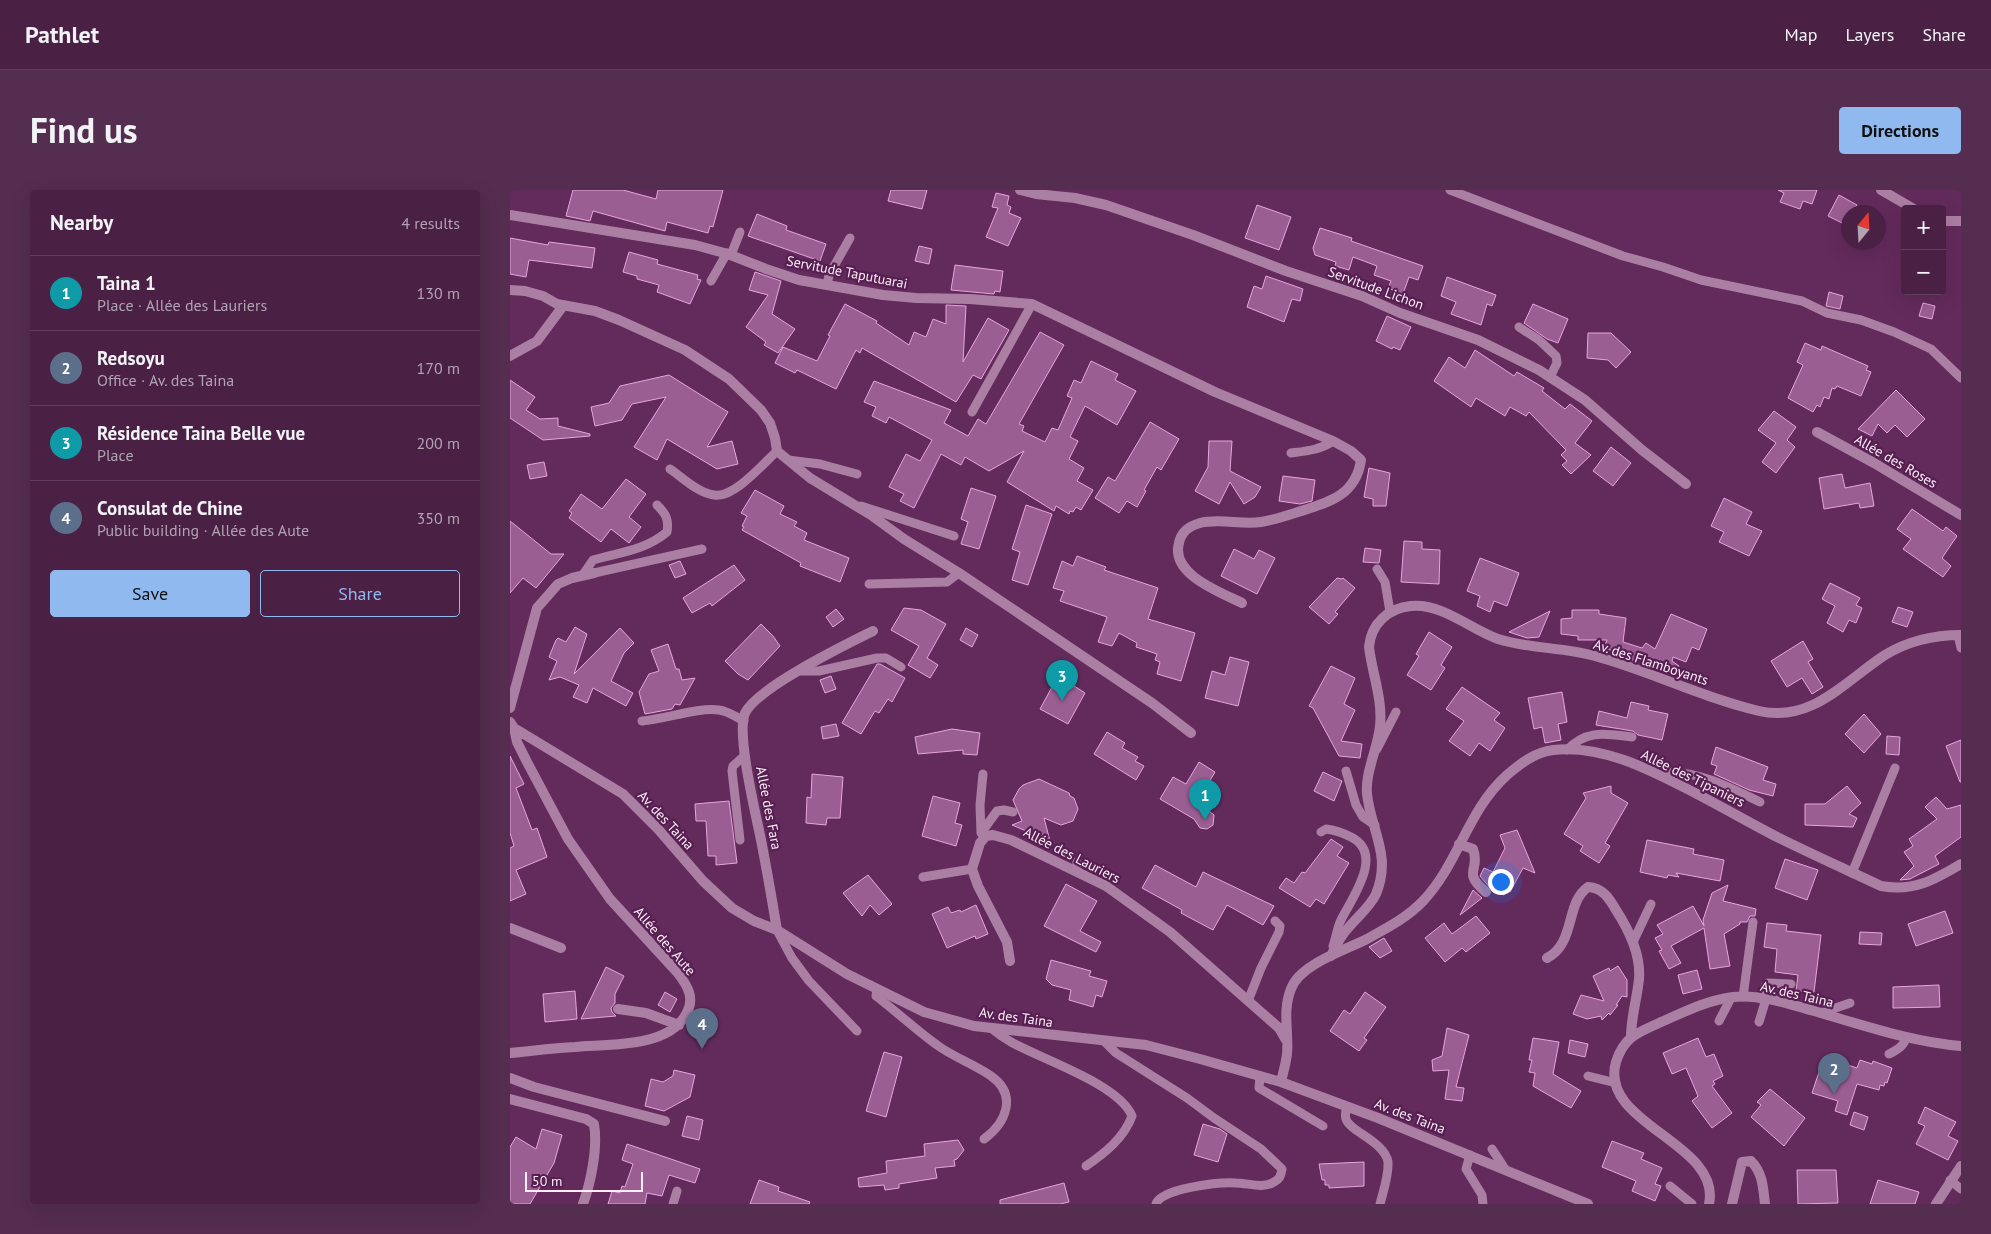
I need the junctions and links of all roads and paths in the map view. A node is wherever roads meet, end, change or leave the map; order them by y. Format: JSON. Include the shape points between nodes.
{"nodes":[{"id":1,"x":1020,"y":190,"type":"edge"},
{"id":2,"x":1450,"y":190,"type":"edge"},
{"id":3,"x":1881,"y":190,"type":"edge"},
{"id":4,"x":1907,"y":205,"type":"edge"},
{"id":5,"x":510,"y":215,"type":"edge"},
{"id":6,"x":1946,"y":221,"type":"edge"},
{"id":7,"x":1961,"y":221,"type":"edge"},
{"id":8,"x":740,"y":232,"type":"dead end"},
{"id":9,"x":850,"y":238,"type":"dead end"},
{"id":10,"x":729,"y":254,"type":"junction"},
{"id":11,"x":711,"y":281,"type":"dead end"},
{"id":12,"x":827,"y":285,"type":"junction"},
{"id":13,"x":510,"y":290,"type":"edge"},
{"id":14,"x":1032,"y":304,"type":"junction"},
{"id":15,"x":563,"y":306,"type":"junction"},
{"id":16,"x":1519,"y":327,"type":"dead end"},
{"id":17,"x":510,"y":356,"type":"edge"},
{"id":18,"x":1550,"y":377,"type":"junction"},
{"id":19,"x":1961,"y":378,"type":"edge"},
{"id":20,"x":972,"y":412,"type":"dead end"},
{"id":21,"x":1817,"y":432,"type":"dead end"},
{"id":22,"x":1333,"y":441,"type":"junction"},
{"id":23,"x":777,"y":451,"type":"junction"},
{"id":24,"x":1291,"y":453,"type":"dead end"},
{"id":25,"x":788,"y":460,"type":"junction"},
{"id":26,"x":670,"y":469,"type":"dead end"},
{"id":27,"x":857,"y":474,"type":"dead end"},
{"id":28,"x":1686,"y":484,"type":"dead end"},
{"id":29,"x":849,"y":502,"type":"junction"},
{"id":30,"x":656,"y":505,"type":"dead end"},
{"id":31,"x":1961,"y":515,"type":"edge"},
{"id":32,"x":954,"y":536,"type":"dead end"},
{"id":33,"x":702,"y":549,"type":"dead end"},
{"id":34,"x":1377,"y":569,"type":"dead end"},
{"id":35,"x":594,"y":573,"type":"joint"},
{"id":36,"x":959,"y":573,"type":"junction"},
{"id":37,"x":582,"y":576,"type":"junction"},
{"id":38,"x":869,"y":584,"type":"dead end"},
{"id":39,"x":1242,"y":603,"type":"dead end"},
{"id":40,"x":1390,"y":612,"type":"junction"},
{"id":41,"x":873,"y":631,"type":"dead end"},
{"id":42,"x":1959,"y":635,"type":"edge"},
{"id":43,"x":1961,"y":648,"type":"edge"},
{"id":44,"x":901,"y":667,"type":"dead end"},
{"id":45,"x":799,"y":672,"type":"junction"},
{"id":46,"x":510,"y":708,"type":"edge"},
{"id":47,"x":1396,"y":712,"type":"dead end"},
{"id":48,"x":642,"y":721,"type":"dead end"},
{"id":49,"x":744,"y":721,"type":"junction"},
{"id":50,"x":512,"y":725,"type":"edge"},
{"id":51,"x":1191,"y":733,"type":"dead end"},
{"id":52,"x":1632,"y":737,"type":"dead end"},
{"id":53,"x":1567,"y":750,"type":"junction"},
{"id":54,"x":1376,"y":751,"type":"junction"},
{"id":55,"x":744,"y":756,"type":"junction"},
{"id":56,"x":1895,"y":768,"type":"dead end"},
{"id":57,"x":1346,"y":771,"type":"dead end"},
{"id":58,"x":983,"y":774,"type":"dead end"},
{"id":59,"x":1665,"y":776,"type":"junction"},
{"id":60,"x":1760,"y":802,"type":"dead end"},
{"id":61,"x":1013,"y":812,"type":"dead end"},
{"id":62,"x":1375,"y":825,"type":"junction"},
{"id":63,"x":1322,"y":832,"type":"dead end"},
{"id":64,"x":984,"y":834,"type":"junction"},
{"id":65,"x":740,"y":840,"type":"dead end"},
{"id":66,"x":1459,"y":844,"type":"junction"},
{"id":67,"x":1961,"y":864,"type":"edge"},
{"id":68,"x":972,"y":869,"type":"junction"},
{"id":69,"x":1852,"y":872,"type":"junction"},
{"id":70,"x":923,"y":877,"type":"dead end"},
{"id":71,"x":1486,"y":892,"type":"dead end"},
{"id":72,"x":1651,"y":904,"type":"dead end"},
{"id":73,"x":1275,"y":921,"type":"dead end"},
{"id":74,"x":1753,"y":922,"type":"dead end"},
{"id":75,"x":510,"y":928,"type":"edge"},
{"id":76,"x":777,"y":930,"type":"junction"},
{"id":77,"x":1633,"y":942,"type":"junction"},
{"id":78,"x":561,"y":948,"type":"dead end"},
{"id":79,"x":1331,"y":956,"type":"junction"},
{"id":80,"x":1547,"y":958,"type":"dead end"},
{"id":81,"x":1010,"y":961,"type":"dead end"},
{"id":82,"x":1791,"y":984,"type":"dead end"},
{"id":83,"x":877,"y":989,"type":"junction"},
{"id":84,"x":1743,"y":997,"type":"junction"},
{"id":85,"x":1731,"y":998,"type":"junction"},
{"id":86,"x":1764,"y":999,"type":"junction"},
{"id":87,"x":1248,"y":1001,"type":"junction"},
{"id":88,"x":1850,"y":1003,"type":"dead end"},
{"id":89,"x":618,"y":1009,"type":"dead end"},
{"id":90,"x":1821,"y":1013,"type":"junction"},
{"id":91,"x":1719,"y":1020,"type":"dead end"},
{"id":92,"x":1759,"y":1022,"type":"dead end"},
{"id":93,"x":679,"y":1025,"type":"junction"},
{"id":94,"x":991,"y":1028,"type":"junction"},
{"id":95,"x":857,"y":1032,"type":"dead end"},
{"id":96,"x":1631,"y":1037,"type":"junction"},
{"id":97,"x":1906,"y":1038,"type":"junction"},
{"id":98,"x":1104,"y":1041,"type":"junction"},
{"id":99,"x":1286,"y":1041,"type":"junction"},
{"id":100,"x":1961,"y":1046,"type":"edge"},
{"id":101,"x":510,"y":1053,"type":"edge"},
{"id":102,"x":1889,"y":1054,"type":"dead end"},
{"id":103,"x":1588,"y":1076,"type":"dead end"},
{"id":104,"x":1260,"y":1077,"type":"junction"},
{"id":105,"x":510,"y":1078,"type":"edge"},
{"id":106,"x":1281,"y":1082,"type":"junction"},
{"id":107,"x":1616,"y":1083,"type":"junction"},
{"id":108,"x":510,"y":1099,"type":"edge"},
{"id":109,"x":1347,"y":1107,"type":"junction"},
{"id":110,"x":665,"y":1121,"type":"dead end"},
{"id":111,"x":1323,"y":1126,"type":"dead end"},
{"id":112,"x":984,"y":1139,"type":"dead end"},
{"id":113,"x":1492,"y":1149,"type":"dead end"},
{"id":114,"x":1470,"y":1155,"type":"junction"},
{"id":115,"x":1086,"y":1166,"type":"dead end"},
{"id":116,"x":1961,"y":1166,"type":"edge"},
{"id":117,"x":1505,"y":1170,"type":"junction"},
{"id":118,"x":1950,"y":1180,"type":"junction"},
{"id":119,"x":1670,"y":1186,"type":"dead end"},
{"id":120,"x":1961,"y":1189,"type":"edge"},
{"id":121,"x":677,"y":1191,"type":"dead end"},
{"id":122,"x":583,"y":1204,"type":"edge"},
{"id":123,"x":673,"y":1204,"type":"edge"},
{"id":124,"x":1156,"y":1204,"type":"edge"},
{"id":125,"x":1380,"y":1204,"type":"edge"},
{"id":126,"x":1483,"y":1204,"type":"edge"},
{"id":127,"x":1588,"y":1204,"type":"edge"},
{"id":128,"x":1692,"y":1204,"type":"edge"},
{"id":129,"x":1710,"y":1204,"type":"edge"},
{"id":130,"x":1732,"y":1204,"type":"edge"},
{"id":131,"x":1765,"y":1204,"type":"edge"},
{"id":132,"x":1936,"y":1204,"type":"edge"}],
"edges":[{"from":1,"to":18,"type":"street","name":"Servitude Lichon","via":[[1106,205],[1155,221],[1478,340]]},
{"from":2,"to":19,"type":"lane","via":[[1623,256],[1701,280],[1802,301],[1827,313],[1861,320],[1894,332],[1931,349]]},
{"from":3,"to":4,"type":"street"},
{"from":5,"to":10,"type":"street","name":"Servitude Taputuarai","via":[[598,231],[641,235]]},
{"from":6,"to":7,"type":"street"},
{"from":8,"to":10,"type":"lane"},
{"from":9,"to":12,"type":"lane","via":[[829,275]]},
{"from":10,"to":11,"type":"lane"},
{"from":10,"to":12,"type":"street","name":"Servitude Taputuarai","via":[[799,280]]},
{"from":12,"to":14,"type":"street","name":"Servitude Taputuarai","via":[[883,295]]},
{"from":13,"to":15,"type":"street","via":[[543,296]]},
{"from":14,"to":20,"type":"lane"},
{"from":14,"to":22,"type":"street","via":[[1215,392]]},
{"from":15,"to":17,"type":"street","via":[[537,341]]},
{"from":15,"to":23,"type":"street","via":[[595,311],[618,320],[686,350],[710,366],[729,379],[761,410],[770,423]]},
{"from":16,"to":18,"type":"lane","via":[[1556,356],[1557,363]]},
{"from":18,"to":28,"type":"street","name":"Servitude Lichon","via":[[1585,400]]},
{"from":21,"to":31,"type":"street","name":"Allée des Roses"},
{"from":22,"to":24,"type":"lane","via":[[1312,451]]},
{"from":22,"to":39,"type":"street","via":[[1361,460],[1359,471],[1349,487],[1326,504],[1260,522],[1198,524],[1186,529],[1180,537],[1177,550],[1185,570],[1209,587]]},
{"from":23,"to":25,"type":"street"},
{"from":23,"to":26,"type":"lane","via":[[736,489],[723,496],[701,491]]},
{"from":25,"to":27,"type":"lane"},
{"from":25,"to":29,"type":"street"},
{"from":29,"to":32,"type":"lane"},
{"from":29,"to":36,"type":"street"},
{"from":30,"to":37,"type":"lane","via":[[668,522],[667,532],[643,548],[593,560]]},
{"from":33,"to":35,"type":"lane"},
{"from":34,"to":40,"type":"lane","via":[[1385,582]]},
{"from":35,"to":37,"type":"street"},
{"from":36,"to":38,"type":"lane","via":[[947,582]]},
{"from":36,"to":51,"type":"street","via":[[1152,703]]},
{"from":37,"to":46,"type":"street","via":[[558,584],[537,608]]},
{"from":40,"to":42,"type":"street","name":"Av. des Flamboyants","via":[[1413,605],[1431,609],[1496,638],[1520,645],[1593,655],[1772,713],[1791,712],[1822,702],[1886,655],[1912,643]]},
{"from":40,"to":54,"type":"street","via":[[1379,621],[1370,639],[1370,658],[1380,705]]},
{"from":41,"to":45,"type":"street","name":"Allée des Fara"},
{"from":42,"to":43,"type":"lane"},
{"from":44,"to":45,"type":"lane","via":[[886,658],[877,658],[819,672]]},
{"from":45,"to":49,"type":"street","name":"Allée des Fara","via":[[755,700],[745,713]]},
{"from":47,"to":54,"type":"lane"},
{"from":48,"to":49,"type":"lane","via":[[711,709]]},
{"from":49,"to":55,"type":"street","name":"Allée des Fara"},
{"from":50,"to":76,"type":"street","name":"Av. des Taina","via":[[623,794],[716,895],[747,917]]},
{"from":50,"to":93,"type":"street","name":"Allée des Aute","via":[[526,762],[568,839],[610,899],[686,983],[691,1003]]},
{"from":52,"to":53,"type":"lane","via":[[1602,733],[1576,741]]},
{"from":53,"to":59,"type":"street","name":"Allée des Tipaniers","via":[[1619,759]]},
{"from":53,"to":66,"type":"street","name":"Allée des Tipaniers","via":[[1541,752],[1507,775],[1474,816]]},
{"from":54,"to":62,"type":"street","via":[[1367,794]]},
{"from":55,"to":65,"type":"lane","via":[[732,771]]},
{"from":55,"to":76,"type":"street","name":"Allée des Fara"},
{"from":56,"to":69,"type":"lane"},
{"from":57,"to":62,"type":"lane","via":[[1362,817]]},
{"from":58,"to":64,"type":"lane","via":[[980,805]]},
{"from":59,"to":60,"type":"lane","via":[[1669,772],[1686,772],[1702,776]]},
{"from":59,"to":69,"type":"street","name":"Allée des Tipaniers","via":[[1778,837]]},
{"from":61,"to":64,"type":"lane","via":[[997,811]]},
{"from":62,"to":79,"type":"street","via":[[1382,862],[1375,896],[1344,934]]},
{"from":63,"to":79,"type":"lane","via":[[1334,830],[1358,840],[1364,847],[1366,858],[1366,869],[1340,922]]},
{"from":64,"to":68,"type":"street"},
{"from":64,"to":87,"type":"street","name":"Allée des Lauriers","via":[[1011,840],[1077,866],[1170,932]]},
{"from":66,"to":71,"type":"street","via":[[1473,849],[1472,877]]},
{"from":66,"to":79,"type":"street","name":"Allée des Tipaniers","via":[[1430,894],[1410,913]]},
{"from":67,"to":69,"type":"street","name":"Allée des Tipaniers","via":[[1933,880],[1897,889]]},
{"from":68,"to":70,"type":"lane"},
{"from":68,"to":81,"type":"street","via":[[1001,929]]},
{"from":72,"to":77,"type":"lane"},
{"from":73,"to":87,"type":"lane","via":[[1280,926],[1279,932]]},
{"from":74,"to":84,"type":"lane"},
{"from":75,"to":78,"type":"street"},
{"from":76,"to":83,"type":"street","name":"Av. des Taina"},
{"from":76,"to":95,"type":"lane","name":"Allée des Fara","via":[[809,982]]},
{"from":77,"to":80,"type":"street","via":[[1604,894],[1599,888],[1588,886],[1576,903],[1562,944]]},
{"from":77,"to":96,"type":"street","via":[[1639,977]]},
{"from":79,"to":99,"type":"street","name":"Allée des Tipaniers","via":[[1294,982],[1285,1011]]},
{"from":82,"to":86,"type":"lane","via":[[1768,983]]},
{"from":83,"to":94,"type":"street","name":"Av. des Taina","via":[[924,1012]]},
{"from":83,"to":112,"type":"lane","via":[[876,996],[938,1046],[991,1076],[1001,1087],[1006,1098],[1006,1111],[1002,1122]]},
{"from":84,"to":85,"type":"street","name":"Av. des Taina"},
{"from":84,"to":86,"type":"street","name":"Av. des Taina"},
{"from":85,"to":91,"type":"lane"},
{"from":85,"to":96,"type":"street","name":"Av. des Taina","via":[[1675,1016]]},
{"from":86,"to":90,"type":"street","name":"Av. des Taina"},
{"from":86,"to":92,"type":"lane"},
{"from":87,"to":99,"type":"street","name":"Allée des Lauriers","via":[[1279,1028]]},
{"from":88,"to":90,"type":"lane"},
{"from":89,"to":93,"type":"street","via":[[646,1012]]},
{"from":90,"to":97,"type":"street","name":"Av. des Taina"},
{"from":93,"to":101,"type":"street","via":[[652,1039]]},
{"from":94,"to":98,"type":"street","name":"Av. des Taina"},
{"from":94,"to":115,"type":"lane","via":[[1011,1042],[1085,1078],[1128,1107],[1132,1116],[1129,1126],[1108,1150]]},
{"from":96,"to":107,"type":"street","via":[[1616,1064]]},
{"from":97,"to":100,"type":"street","name":"Av. des Taina"},
{"from":97,"to":102,"type":"lane"},
{"from":98,"to":104,"type":"street","name":"Av. des Taina","via":[[1168,1050]]},
{"from":98,"to":124,"type":"lane","via":[[1116,1054],[1261,1149],[1282,1169],[1274,1182],[1262,1186],[1209,1185],[1168,1193]]},
{"from":99,"to":106,"type":"street","name":"Allée des Tipaniers"},
{"from":103,"to":107,"type":"lane"},
{"from":104,"to":106,"type":"street","name":"Av. des Taina"},
{"from":104,"to":111,"type":"lane","via":[[1259,1088]]},
{"from":105,"to":110,"type":"street","via":[[543,1090]]},
{"from":106,"to":109,"type":"street","name":"Av. des Taina"},
{"from":107,"to":129,"type":"street","via":[[1629,1107],[1694,1161],[1709,1187]]},
{"from":108,"to":122,"type":"street","via":[[586,1119],[594,1124],[593,1160]]},
{"from":109,"to":114,"type":"street","name":"Av. des Taina"},
{"from":109,"to":125,"type":"lane","via":[[1348,1123],[1386,1155],[1388,1164]]},
{"from":113,"to":117,"type":"lane"},
{"from":114,"to":117,"type":"street","name":"Av. des Taina"},
{"from":114,"to":126,"type":"lane","via":[[1466,1169],[1482,1195]]},
{"from":116,"to":118,"type":"street"},
{"from":117,"to":127,"type":"street","name":"Av. des Taina"},
{"from":118,"to":120,"type":"lane"},
{"from":118,"to":132,"type":"street"},
{"from":119,"to":128,"type":"lane"},
{"from":121,"to":123,"type":"lane"},
{"from":130,"to":131,"type":"street","via":[[1742,1162],[1751,1161],[1762,1179]]}]}
